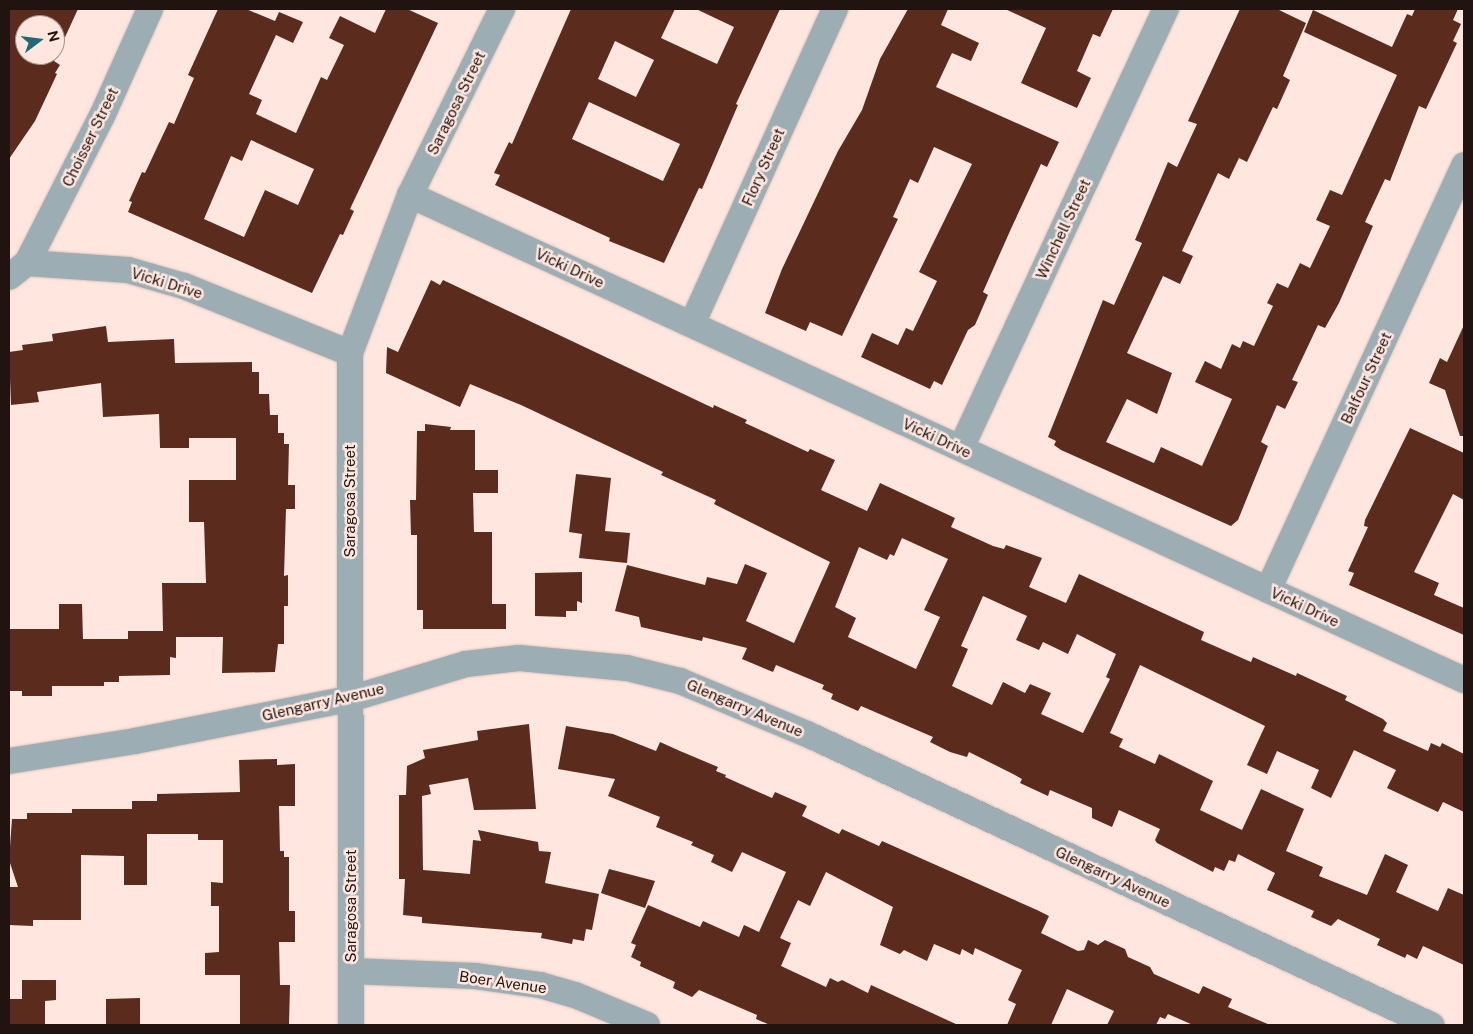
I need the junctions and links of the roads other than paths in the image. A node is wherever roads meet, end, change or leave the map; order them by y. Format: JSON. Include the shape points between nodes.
{"nodes":[{"id":1,"x":150,"y":9,"type":"edge"},
{"id":2,"x":502,"y":9,"type":"edge"},
{"id":3,"x":834,"y":9,"type":"edge"},
{"id":4,"x":1166,"y":9,"type":"edge"},
{"id":5,"x":1464,"y":165,"type":"edge"},
{"id":6,"x":410,"y":194,"type":"junction"},
{"id":7,"x":18,"y":270,"type":"edge"},
{"id":8,"x":692,"y":324,"type":"junction"},
{"id":9,"x":350,"y":353,"type":"junction"},
{"id":10,"x":961,"y":448,"type":"junction"},
{"id":11,"x":1268,"y":590,"type":"junction"},
{"id":12,"x":1464,"y":680,"type":"edge"},
{"id":13,"x":350,"y":699,"type":"junction"},
{"id":14,"x":9,"y":760,"type":"edge"},
{"id":15,"x":351,"y":971,"type":"junction"},
{"id":16,"x":351,"y":1025,"type":"edge"},
{"id":17,"x":647,"y":1025,"type":"edge"},
{"id":18,"x":1431,"y":1025,"type":"edge"}],
"edges":[{"from":1,"to":7,"type":"street","name":"Choisser Street","via":[[102,116]]},
{"from":2,"to":6,"type":"street","name":"Saragosa Street"},
{"from":3,"to":8,"type":"street","name":"Flory Street"},
{"from":4,"to":10,"type":"street","name":"Winchell Street"},
{"from":5,"to":11,"type":"street","name":"Balfour Street"},
{"from":6,"to":8,"type":"street","name":"Vicki Drive"},
{"from":6,"to":9,"type":"street","name":"Saragosa Street"},
{"from":7,"to":9,"type":"street","name":"Vicki Drive","via":[[128,270],[184,286]]},
{"from":8,"to":10,"type":"street","name":"Vicki Drive"},
{"from":9,"to":13,"type":"street","name":"Saragosa Street"},
{"from":10,"to":11,"type":"street","name":"Vicki Drive"},
{"from":11,"to":12,"type":"street","name":"Vicki Drive"},
{"from":13,"to":14,"type":"street","name":"Glengarry Avenue","via":[[135,741]]},
{"from":13,"to":15,"type":"street","name":"Saragosa Street"},
{"from":13,"to":18,"type":"street","name":"Glengarry Avenue","via":[[466,664],[519,658],[627,668],[680,681],[816,738]]},
{"from":15,"to":16,"type":"street","name":"Saragosa Street"},
{"from":15,"to":17,"type":"street","name":"Boer Avenue","via":[[475,976],[540,985],[575,995]]}]}
